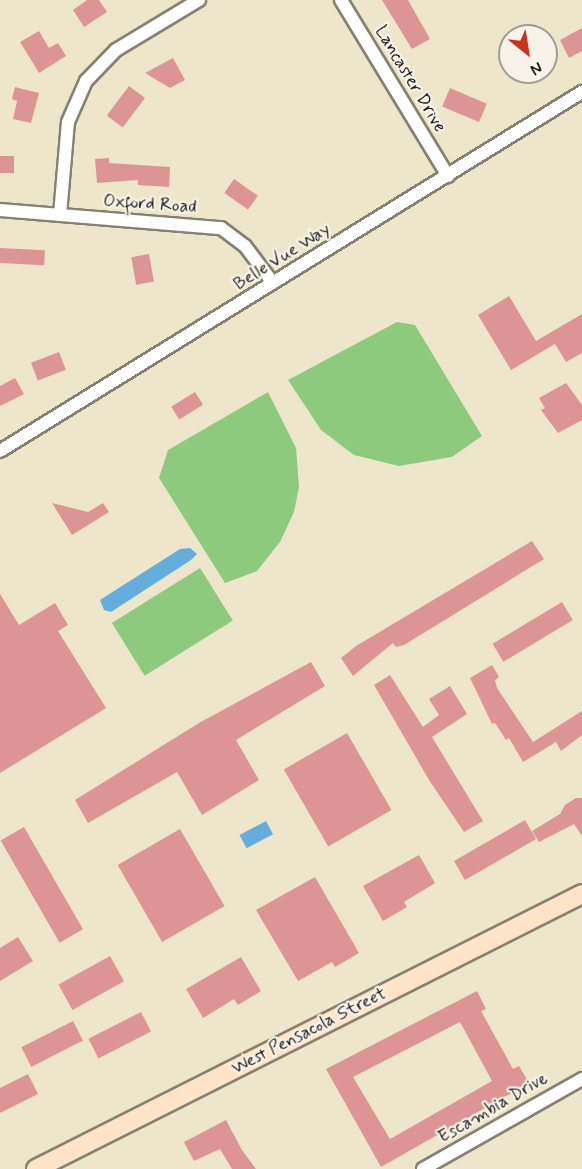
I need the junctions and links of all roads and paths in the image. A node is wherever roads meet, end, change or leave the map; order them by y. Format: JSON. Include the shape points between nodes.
{"nodes":[{"id":1,"x":199,"y":0,"type":"edge"},
{"id":2,"x":341,"y":0,"type":"edge"},
{"id":3,"x":582,"y":92,"type":"edge"},
{"id":4,"x":448,"y":176,"type":"junction"},
{"id":5,"x":0,"y":210,"type":"edge"},
{"id":6,"x":60,"y":215,"type":"junction"},
{"id":7,"x":273,"y":284,"type":"junction"},
{"id":8,"x":0,"y":451,"type":"edge"},
{"id":9,"x":582,"y":894,"type":"edge"},
{"id":10,"x":582,"y":1079,"type":"edge"},
{"id":11,"x":36,"y":1169,"type":"edge"},
{"id":12,"x":423,"y":1169,"type":"edge"}],
"edges":[{"from":1,"to":6,"type":"street","via":[[116,50],[86,81],[68,122]]},
{"from":2,"to":4,"type":"street","name":"Lancaster Drive"},
{"from":3,"to":4,"type":"street","name":"Belle Vue Way"},
{"from":4,"to":7,"type":"street","name":"Belle Vue Way"},
{"from":5,"to":6,"type":"street","name":"Oxford Road"},
{"from":6,"to":7,"type":"street","name":"Oxford Road","via":[[221,228],[245,246]]},
{"from":7,"to":8,"type":"street","name":"Belle Vue Way"},
{"from":9,"to":11,"type":"main road","name":"West Pensacola Street"},
{"from":10,"to":12,"type":"street","name":"Escambia Drive"}]}
